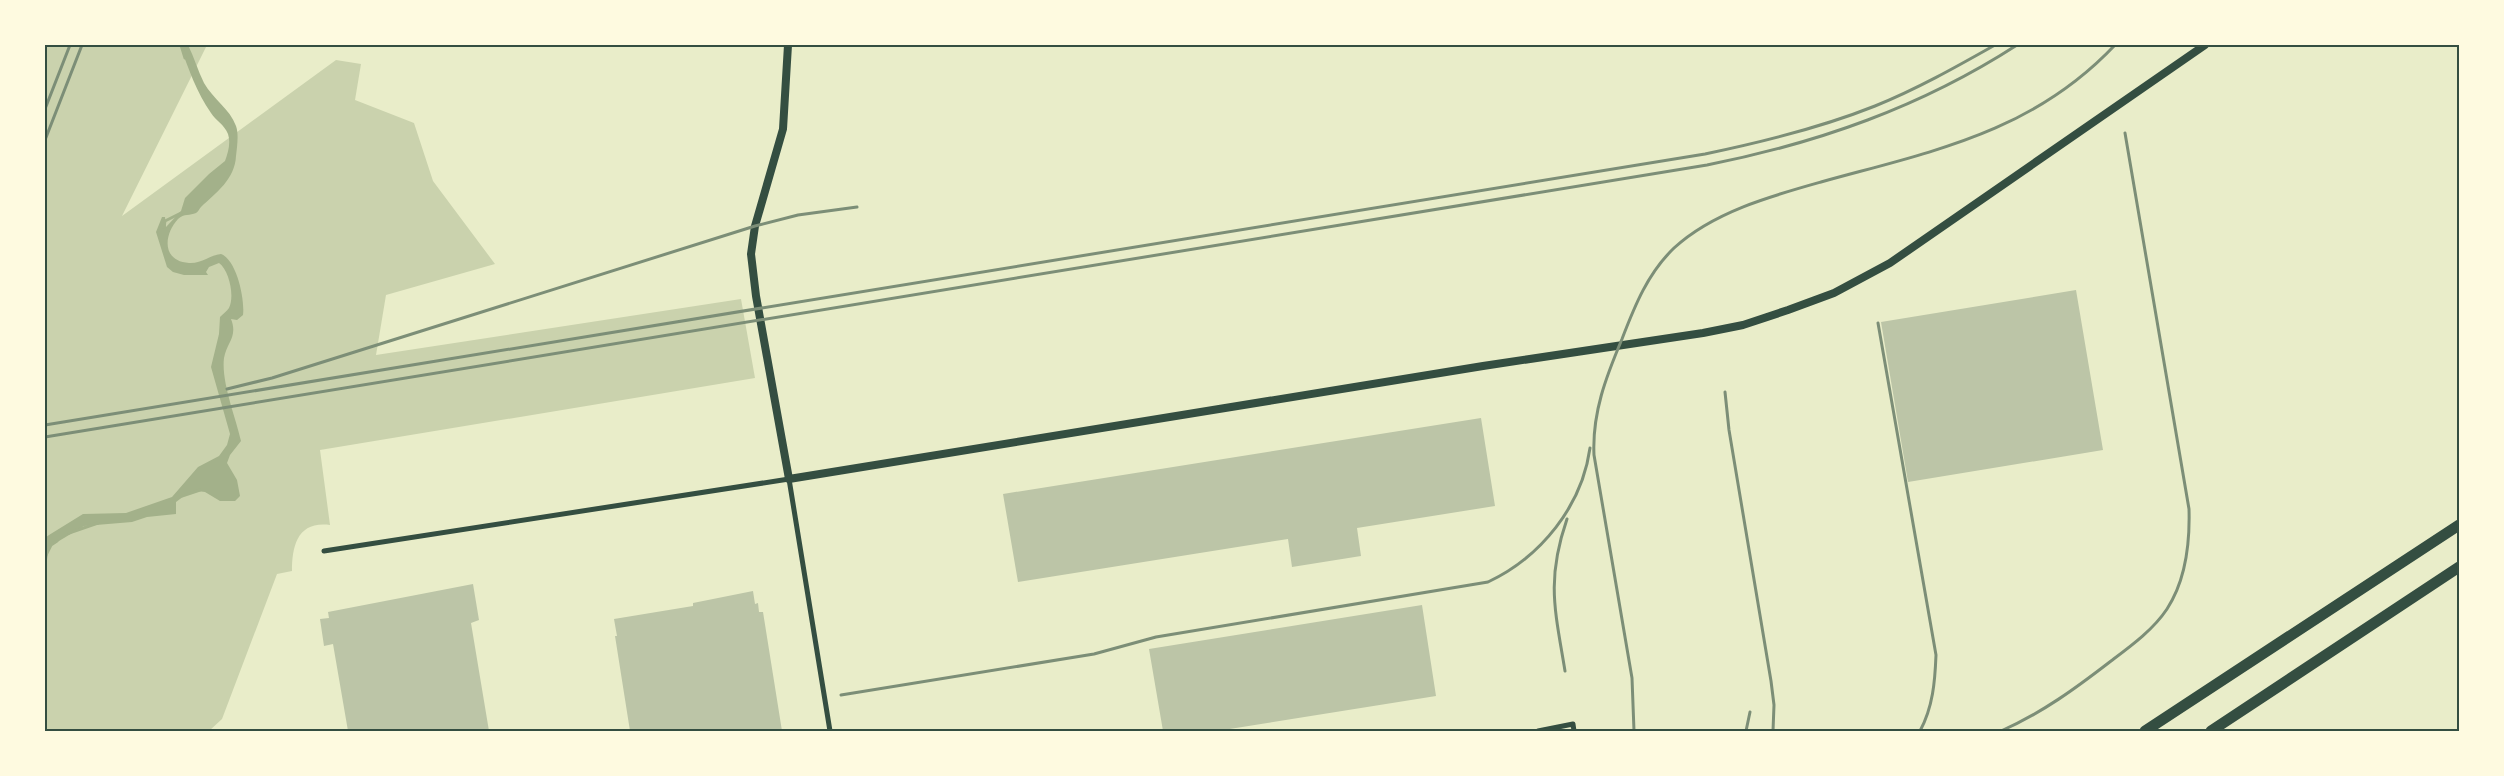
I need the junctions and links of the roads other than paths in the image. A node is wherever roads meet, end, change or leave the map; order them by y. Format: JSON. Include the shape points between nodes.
{"nodes":[{"id":1,"x":788,"y":45,"type":"edge"},
{"id":2,"x":2204,"y":45,"type":"edge"},
{"id":3,"x":789,"y":478,"type":"junction"},
{"id":4,"x":2459,"y":525,"type":"edge"},
{"id":5,"x":324,"y":552,"type":"dead end"},
{"id":6,"x":2459,"y":567,"type":"edge"},
{"id":7,"x":830,"y":731,"type":"edge"},
{"id":8,"x":1538,"y":731,"type":"edge"},
{"id":9,"x":1574,"y":731,"type":"edge"},
{"id":10,"x":2145,"y":731,"type":"edge"},
{"id":11,"x":2211,"y":731,"type":"edge"}],
"edges":[{"from":1,"to":3,"type":"street","via":[[783,129],[755,226],[751,254]]},
{"from":2,"to":3,"type":"street","via":[[1890,263],[1834,292],[1743,325]]},
{"from":3,"to":5,"type":"street"},
{"from":3,"to":7,"type":"street"},
{"from":4,"to":10,"type":"highway"},
{"from":6,"to":11,"type":"highway"},
{"from":8,"to":9,"type":"street","via":[[1573,724]]}]}
